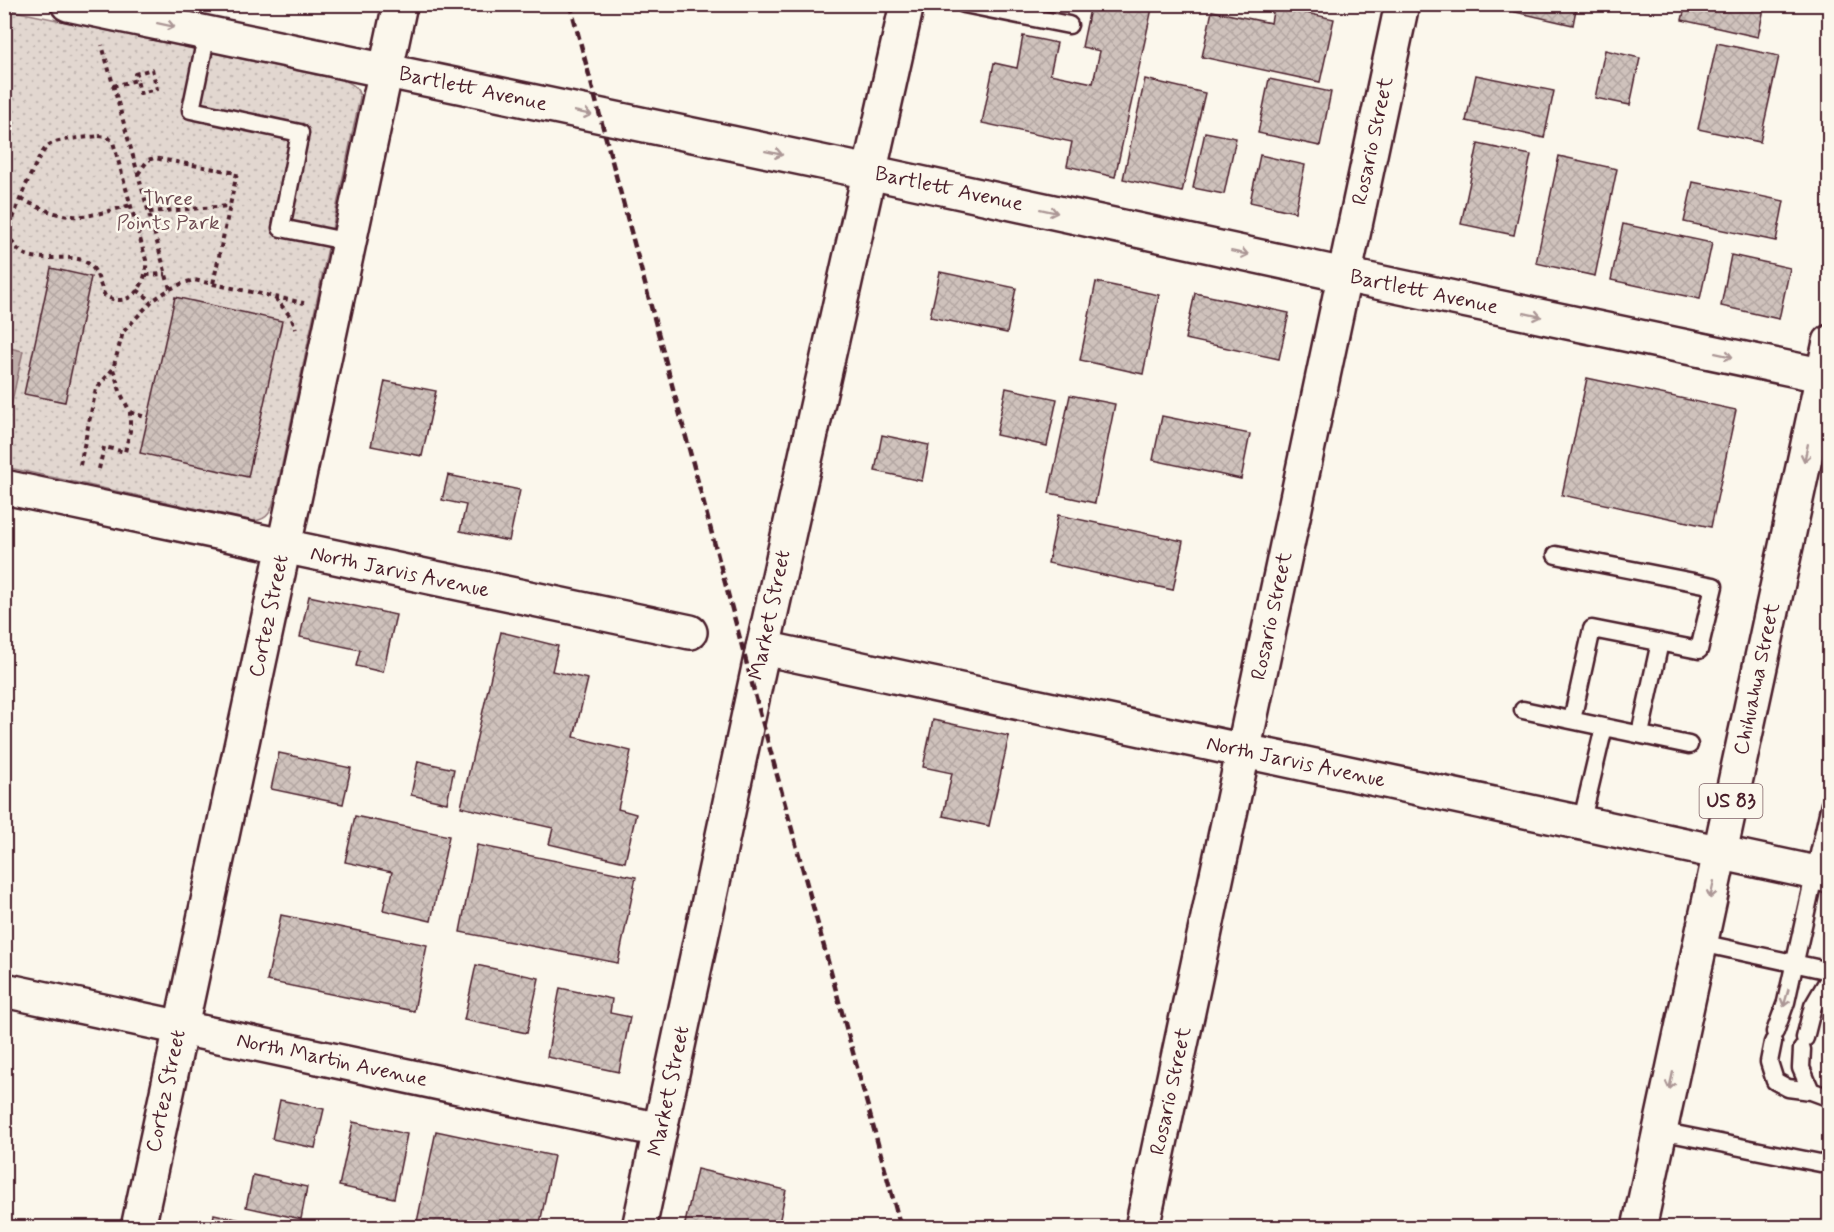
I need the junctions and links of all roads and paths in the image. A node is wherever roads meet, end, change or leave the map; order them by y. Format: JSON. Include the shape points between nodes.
{"nodes":[{"id":1,"x":68,"y":4,"type":"edge"},
{"id":2,"x":400,"y":4,"type":"edge"},
{"id":3,"x":907,"y":4,"type":"edge"},
{"id":4,"x":964,"y":4,"type":"edge"},
{"id":5,"x":1402,"y":4,"type":"edge"},
{"id":6,"x":1069,"y":26,"type":"dead end"},
{"id":7,"x":207,"y":33,"type":"junction"},
{"id":8,"x":100,"y":39,"type":"dead end"},
{"id":9,"x":387,"y":70,"type":"junction"},
{"id":10,"x":137,"y":80,"type":"junction"},
{"id":11,"x":113,"y":86,"type":"junction"},
{"id":12,"x":869,"y":172,"type":"junction"},
{"id":13,"x":138,"y":174,"type":"junction"},
{"id":14,"x":21,"y":199,"type":"junction"},
{"id":15,"x":131,"y":205,"type":"junction"},
{"id":16,"x":230,"y":206,"type":"junction"},
{"id":17,"x":149,"y":212,"type":"junction"},
{"id":18,"x":350,"y":242,"type":"junction"},
{"id":19,"x":166,"y":274,"type":"junction"},
{"id":20,"x":146,"y":275,"type":"junction"},
{"id":21,"x":1344,"y":275,"type":"junction"},
{"id":22,"x":213,"y":284,"type":"junction"},
{"id":23,"x":170,"y":289,"type":"junction"},
{"id":24,"x":137,"y":290,"type":"junction"},
{"id":25,"x":274,"y":296,"type":"junction"},
{"id":26,"x":152,"y":301,"type":"junction"},
{"id":27,"x":304,"y":303,"type":"dead end"},
{"id":28,"x":297,"y":332,"type":"dead end"},
{"id":29,"x":1830,"y":342,"type":"edge"},
{"id":30,"x":113,"y":369,"type":"junction"},
{"id":31,"x":1826,"y":376,"type":"edge"},
{"id":32,"x":130,"y":412,"type":"junction"},
{"id":33,"x":148,"y":418,"type":"dead end"},
{"id":34,"x":80,"y":465,"type":"dead end"},
{"id":35,"x":99,"y":469,"type":"dead end"},
{"id":36,"x":4,"y":487,"type":"edge"},
{"id":37,"x":284,"y":548,"type":"junction"},
{"id":38,"x":1556,"y":555,"type":"dead end"},
{"id":39,"x":690,"y":632,"type":"dead end"},
{"id":40,"x":1660,"y":642,"type":"junction"},
{"id":41,"x":763,"y":648,"type":"junction"},
{"id":42,"x":1523,"y":710,"type":"dead end"},
{"id":43,"x":1572,"y":720,"type":"junction"},
{"id":44,"x":1604,"y":727,"type":"junction"},
{"id":45,"x":1640,"y":734,"type":"junction"},
{"id":46,"x":1689,"y":745,"type":"dead end"},
{"id":47,"x":1243,"y":751,"type":"junction"},
{"id":48,"x":1830,"y":804,"type":"edge"},
{"id":49,"x":1581,"y":824,"type":"junction"},
{"id":50,"x":1720,"y":853,"type":"junction"},
{"id":51,"x":1822,"y":875,"type":"edge"},
{"id":52,"x":1701,"y":943,"type":"junction"},
{"id":53,"x":1794,"y":963,"type":"junction"},
{"id":54,"x":1830,"y":971,"type":"edge"},
{"id":55,"x":1830,"y":977,"type":"edge"},
{"id":56,"x":4,"y":990,"type":"edge"},
{"id":57,"x":179,"y":1028,"type":"junction"},
{"id":58,"x":1811,"y":1091,"type":"junction"},
{"id":59,"x":1830,"y":1098,"type":"edge"},
{"id":60,"x":660,"y":1130,"type":"junction"},
{"id":61,"x":1660,"y":1131,"type":"junction"},
{"id":62,"x":1830,"y":1165,"type":"edge"},
{"id":63,"x":138,"y":1227,"type":"edge"},
{"id":64,"x":639,"y":1227,"type":"edge"},
{"id":65,"x":1142,"y":1227,"type":"edge"},
{"id":66,"x":1639,"y":1227,"type":"edge"}],
"edges":[{"from":1,"to":7,"type":"street","name":"Bartlett Avenue","one_way":true},
{"from":2,"to":9,"type":"street","name":"Cortez Street"},
{"from":3,"to":12,"type":"street","name":"Market Street"},
{"from":4,"to":6,"type":"lane"},
{"from":5,"to":21,"type":"street","name":"Rosario Street"},
{"from":7,"to":9,"type":"street","name":"Bartlett Avenue"},
{"from":7,"to":18,"type":"lane","via":[[191,110],[300,133],[281,228]]},
{"from":8,"to":11,"type":"path"},
{"from":9,"to":12,"type":"street","name":"Bartlett Avenue","one_way":true},
{"from":9,"to":18,"type":"street","name":"Cortez Street"},
{"from":10,"to":10,"type":"path","via":[[140,93],[157,89],[152,69],[135,74]]},
{"from":10,"to":11,"type":"path"},
{"from":11,"to":13,"type":"path"},
{"from":12,"to":21,"type":"street","name":"Bartlett Avenue","one_way":true},
{"from":12,"to":41,"type":"street","name":"Market Street"},
{"from":13,"to":16,"type":"path","via":[[153,158],[237,173]]},
{"from":13,"to":17,"type":"path"},
{"from":14,"to":15,"type":"path","via":[[72,218]]},
{"from":14,"to":15,"type":"path","via":[[41,154],[50,145],[99,136],[113,142]]},
{"from":14,"to":24,"type":"path","via":[[10,234],[18,250],[40,258],[85,261],[96,273],[105,296],[113,300],[123,301]]},
{"from":15,"to":20,"type":"path","via":[[146,260]]},
{"from":16,"to":17,"type":"path"},
{"from":16,"to":22,"type":"path"},
{"from":17,"to":19,"type":"path"},
{"from":18,"to":37,"type":"street","name":"Cortez Street"},
{"from":19,"to":20,"type":"path"},
{"from":19,"to":23,"type":"path"},
{"from":20,"to":24,"type":"path"},
{"from":21,"to":31,"type":"street","name":"Bartlett Avenue","one_way":true},
{"from":21,"to":47,"type":"street","name":"Rosario Street"},
{"from":22,"to":23,"type":"path","via":[[195,280]]},
{"from":22,"to":25,"type":"path"},
{"from":23,"to":26,"type":"path"},
{"from":24,"to":26,"type":"path"},
{"from":25,"to":27,"type":"path"},
{"from":25,"to":28,"type":"path","via":[[291,317]]},
{"from":26,"to":30,"type":"path","via":[[123,332]]},
{"from":29,"to":31,"type":"street","name":"Chihuahua Street","number":"US 83"},
{"from":30,"to":32,"type":"path"},
{"from":30,"to":34,"type":"path","via":[[96,389]]},
{"from":31,"to":50,"type":"street","name":"Chihuahua Street","number":"US 83","one_way":true},
{"from":32,"to":33,"type":"path"},
{"from":32,"to":35,"type":"path","via":[[125,452],[104,447]]},
{"from":36,"to":37,"type":"street","name":"North Jarvis Avenue"},
{"from":37,"to":39,"type":"street","name":"North Jarvis Avenue"},
{"from":37,"to":57,"type":"street","name":"Cortez Street"},
{"from":38,"to":40,"type":"lane","via":[[1714,586],[1699,650]]},
{"from":40,"to":43,"type":"lane","via":[[1592,628]]},
{"from":40,"to":45,"type":"lane"},
{"from":41,"to":47,"type":"street","name":"North Jarvis Avenue"},
{"from":41,"to":60,"type":"street","name":"Market Street"},
{"from":42,"to":43,"type":"lane"},
{"from":43,"to":44,"type":"lane"},
{"from":44,"to":45,"type":"lane"},
{"from":44,"to":49,"type":"lane"},
{"from":45,"to":46,"type":"lane"},
{"from":47,"to":49,"type":"street","name":"North Jarvis Avenue"},
{"from":47,"to":65,"type":"street","name":"Rosario Street"},
{"from":48,"to":51,"type":"lane"},
{"from":49,"to":50,"type":"street","name":"North Jarvis Avenue"},
{"from":50,"to":51,"type":"street","name":"North Jarvis Avenue"},
{"from":50,"to":52,"type":"street","name":"Chihuahua Street","number":"US 83","one_way":true},
{"from":51,"to":53,"type":"lane"},
{"from":52,"to":53,"type":"lane"},
{"from":52,"to":61,"type":"street","name":"Chihuahua Street","number":"US 83","one_way":true},
{"from":53,"to":54,"type":"lane"},
{"from":53,"to":58,"type":"lane","one_way":true,"via":[[1768,1062],[1775,1081],[1788,1088]]},
{"from":55,"to":58,"type":"lane","via":[[1813,1005],[1803,1043],[1801,1068]]},
{"from":56,"to":57,"type":"street","name":"North Martin Avenue"},
{"from":57,"to":60,"type":"street","name":"North Martin Avenue"},
{"from":57,"to":63,"type":"street","name":"Cortez Street"},
{"from":58,"to":59,"type":"lane"},
{"from":60,"to":64,"type":"street","name":"Market Street"},
{"from":61,"to":62,"type":"lane"},
{"from":61,"to":66,"type":"street","name":"Chihuahua Street","number":"US 83"}]}
